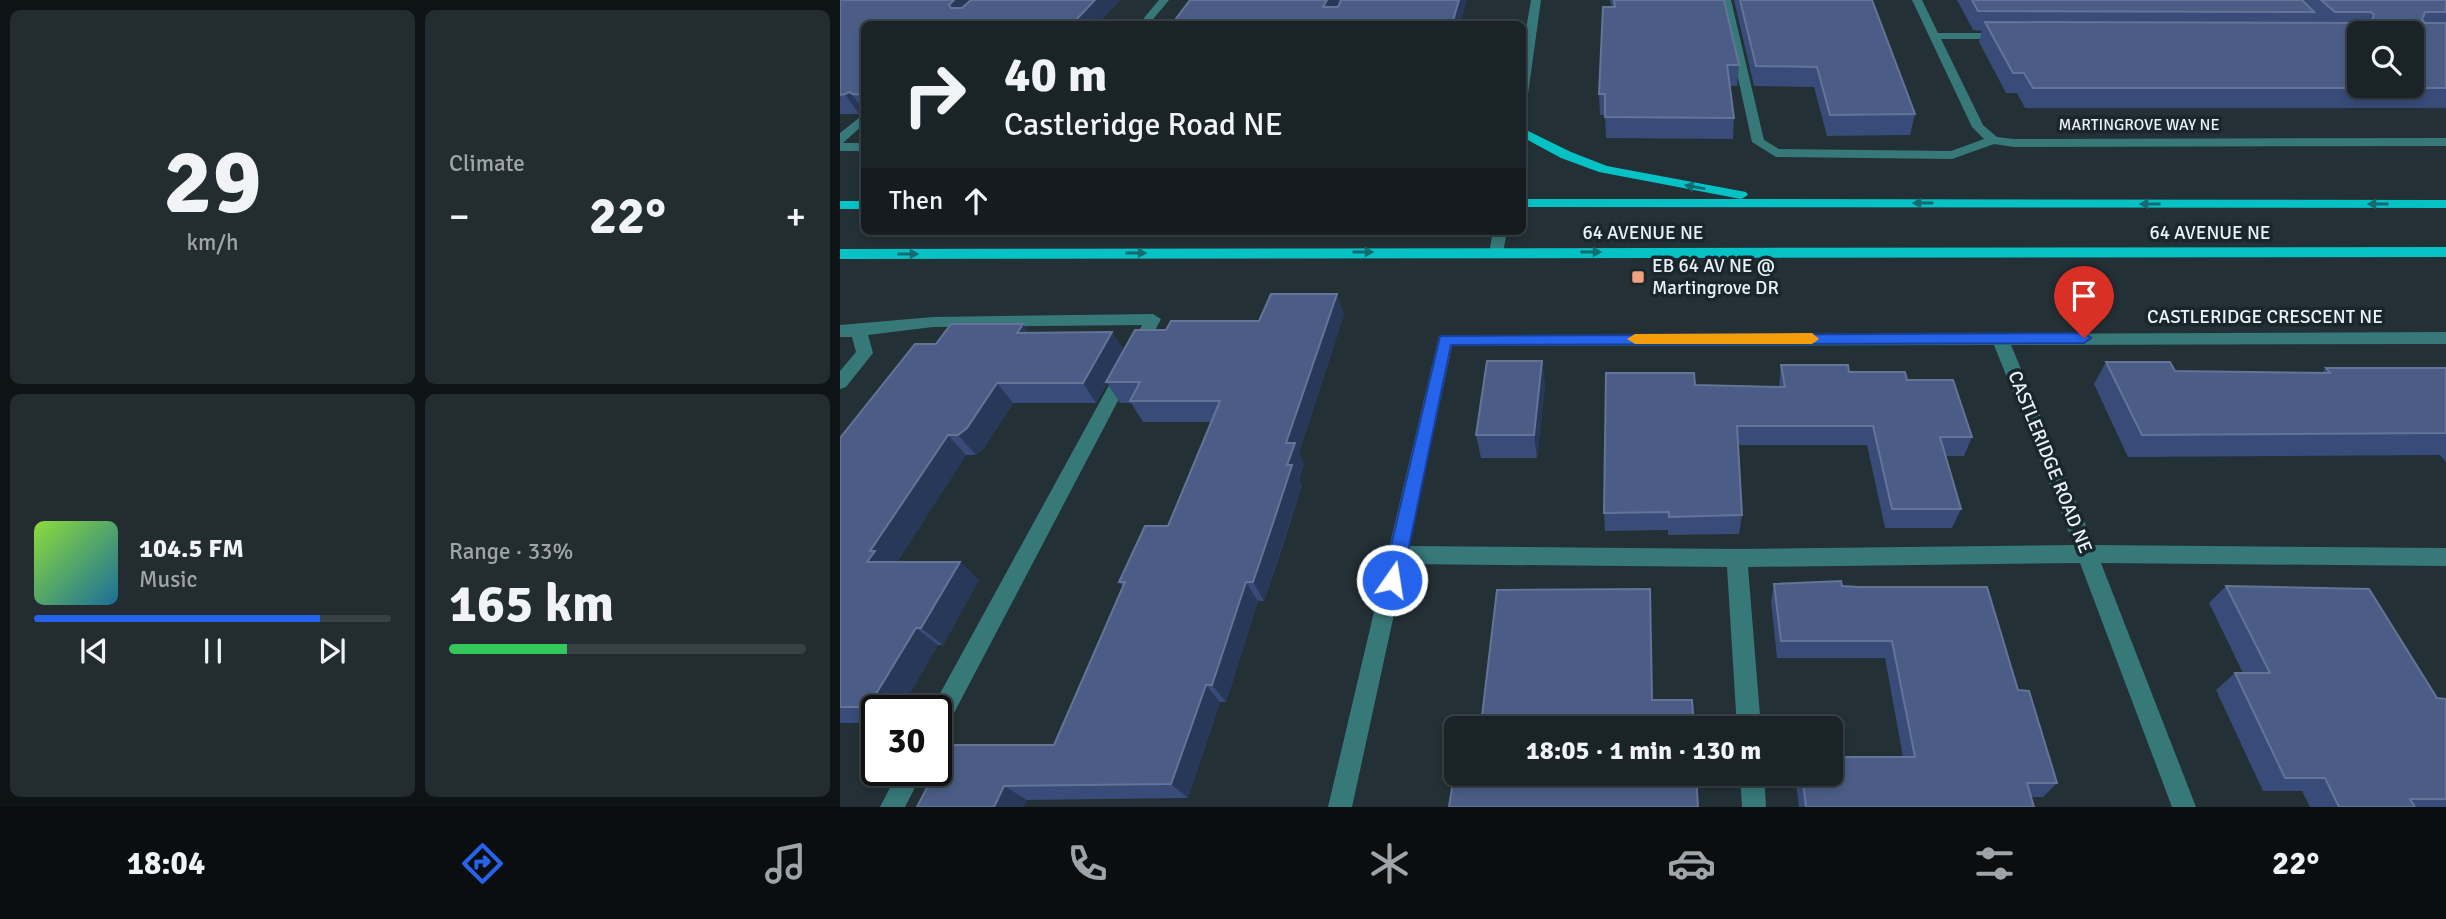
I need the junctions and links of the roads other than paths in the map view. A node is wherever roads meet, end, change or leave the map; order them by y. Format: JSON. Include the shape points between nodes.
{"nodes":[{"id":1,"x":1164,"y":0,"type":"edge"},
{"id":2,"x":1536,"y":0,"type":"edge"},
{"id":3,"x":1726,"y":0,"type":"edge"},
{"id":4,"x":1917,"y":0,"type":"edge"},
{"id":5,"x":1146,"y":21,"type":"edge"},
{"id":6,"x":1933,"y":36,"type":"junction"},
{"id":7,"x":2016,"y":36,"type":"edge"},
{"id":8,"x":1526,"y":67,"type":"edge"},
{"id":9,"x":861,"y":121,"type":"edge"},
{"id":10,"x":1526,"y":134,"type":"edge"},
{"id":11,"x":840,"y":140,"type":"edge"},
{"id":12,"x":1993,"y":140,"type":"junction"},
{"id":13,"x":2446,"y":142,"type":"edge"},
{"id":14,"x":840,"y":147,"type":"edge"},
{"id":15,"x":861,"y":147,"type":"edge"},
{"id":16,"x":1526,"y":203,"type":"edge"},
{"id":17,"x":1786,"y":203,"type":"junction"},
{"id":18,"x":2446,"y":204,"type":"edge"},
{"id":19,"x":840,"y":205,"type":"edge"},
{"id":20,"x":861,"y":205,"type":"edge"},
{"id":21,"x":1499,"y":235,"type":"edge"},
{"id":22,"x":2446,"y":251,"type":"edge"},
{"id":23,"x":1496,"y":253,"type":"junction"},
{"id":24,"x":840,"y":254,"type":"edge"},
{"id":25,"x":849,"y":331,"type":"edge"},
{"id":26,"x":2000,"y":338,"type":"junction"},
{"id":27,"x":2446,"y":338,"type":"edge"},
{"id":28,"x":840,"y":383,"type":"edge"},
{"id":29,"x":2087,"y":554,"type":"junction"},
{"id":30,"x":1398,"y":555,"type":"junction"},
{"id":31,"x":2446,"y":557,"type":"edge"},
{"id":32,"x":1737,"y":558,"type":"junction"},
{"id":33,"x":952,"y":695,"type":"edge"},
{"id":34,"x":1748,"y":716,"type":"edge"},
{"id":35,"x":903,"y":786,"type":"edge"},
{"id":36,"x":1753,"y":786,"type":"edge"},
{"id":37,"x":892,"y":807,"type":"edge"},
{"id":38,"x":1340,"y":807,"type":"edge"},
{"id":39,"x":1754,"y":807,"type":"edge"},
{"id":40,"x":2184,"y":807,"type":"edge"}],
"edges":[{"from":1,"to":5,"type":"street"},
{"from":2,"to":8,"type":"street"},
{"from":3,"to":12,"type":"street","via":[[1758,142],[1776,153],[1952,155]]},
{"from":4,"to":6,"type":"street"},
{"from":6,"to":7,"type":"street"},
{"from":6,"to":12,"type":"street","via":[[1978,127]]},
{"from":9,"to":11,"type":"street"},
{"from":17,"to":10,"type":"main road","one_way":true,"via":[[1604,169]]},
{"from":12,"to":13,"type":"street","name":"MARTINGROVE WAY NE"},
{"from":14,"to":15,"type":"street"},
{"from":16,"to":17,"type":"main road","name":"64 AVENUE NE"},
{"from":18,"to":17,"type":"main road","name":"64 AVENUE NE","one_way":true},
{"from":19,"to":20,"type":"main road"},
{"from":21,"to":23,"type":"street"},
{"from":23,"to":22,"type":"main road","name":"64 AVENUE NE","one_way":true},
{"from":24,"to":23,"type":"main road","name":"64 AVENUE NE","one_way":true},
{"from":25,"to":28,"type":"street","via":[[865,353]]},
{"from":25,"to":33,"type":"street","via":[[933,322],[1153,319]]},
{"from":26,"to":27,"type":"street","name":"CASTLERIDGE CRESCENT NE"},
{"from":26,"to":29,"type":"street","name":"CASTLERIDGE ROAD NE"},
{"from":26,"to":30,"type":"street","via":[[1445,340]]},
{"from":29,"to":31,"type":"street"},
{"from":29,"to":32,"type":"street"},
{"from":29,"to":40,"type":"street","name":"CASTLERIDGE ROAD NE"},
{"from":30,"to":32,"type":"street"},
{"from":30,"to":38,"type":"street"},
{"from":32,"to":34,"type":"street"},
{"from":35,"to":37,"type":"street"},
{"from":36,"to":39,"type":"street"}]}
